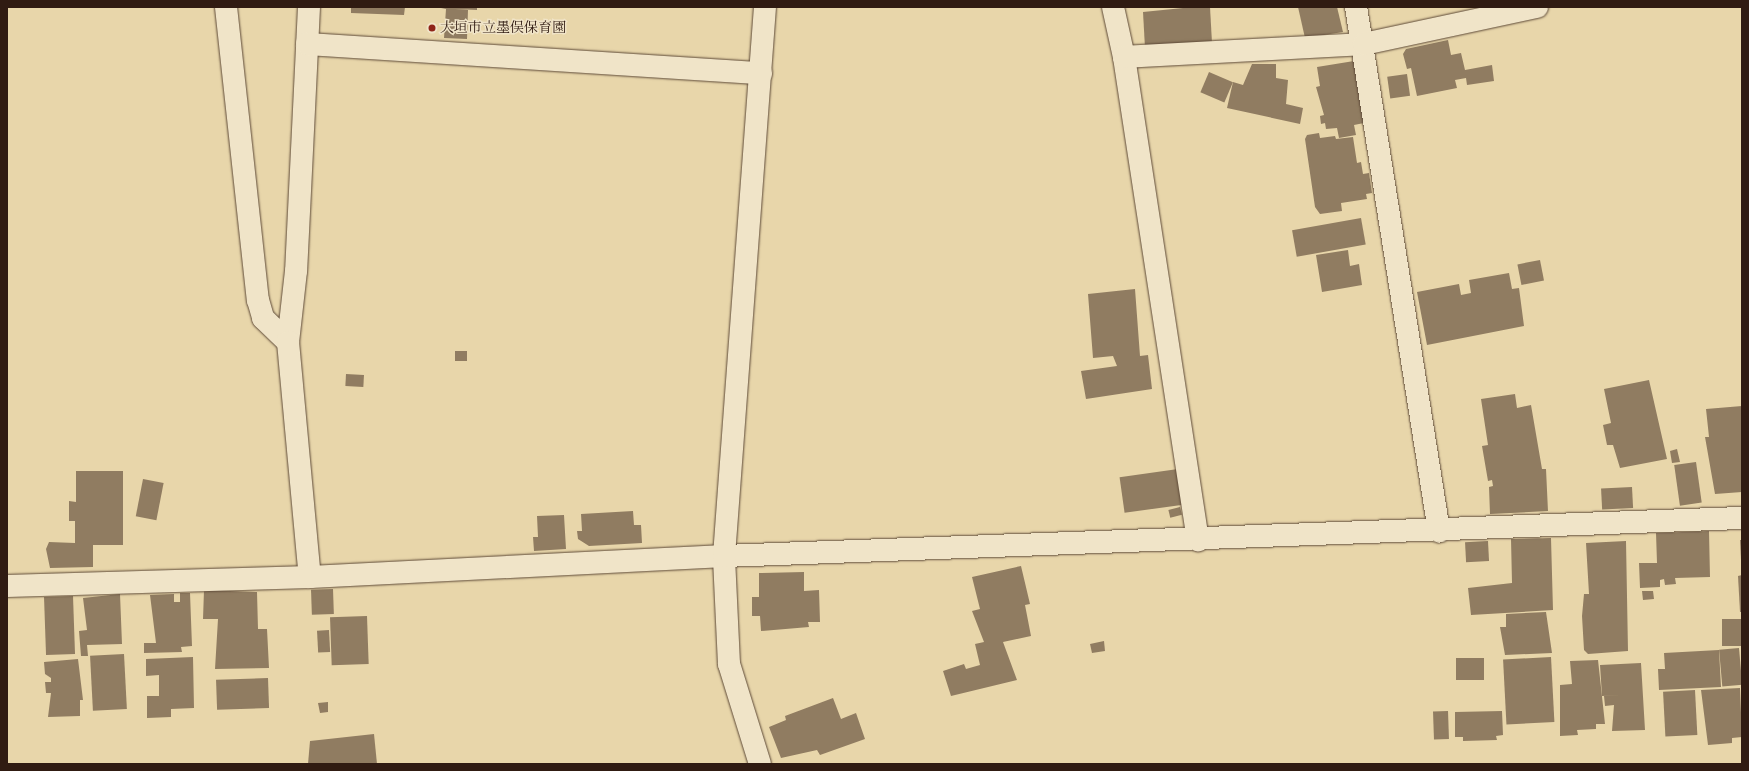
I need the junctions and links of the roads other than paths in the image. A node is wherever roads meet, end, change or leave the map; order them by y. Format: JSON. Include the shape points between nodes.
{"nodes":[{"id":1,"x":226,"y":7,"type":"edge"},
{"id":2,"x":309,"y":7,"type":"edge"},
{"id":3,"x":765,"y":7,"type":"edge"},
{"id":4,"x":1113,"y":7,"type":"edge"},
{"id":5,"x":1356,"y":7,"type":"edge"},
{"id":6,"x":1537,"y":7,"type":"edge"},
{"id":7,"x":306,"y":44,"type":"junction"},
{"id":8,"x":1364,"y":44,"type":"junction"},
{"id":9,"x":1124,"y":57,"type":"junction"},
{"id":10,"x":760,"y":73,"type":"junction"},
{"id":11,"x":288,"y":342,"type":"junction"},
{"id":12,"x":1742,"y":518,"type":"edge"},
{"id":13,"x":1439,"y":531,"type":"junction"},
{"id":14,"x":1198,"y":540,"type":"junction"},
{"id":15,"x":724,"y":556,"type":"junction"},
{"id":16,"x":310,"y":577,"type":"junction"},
{"id":17,"x":7,"y":586,"type":"edge"},
{"id":18,"x":760,"y":764,"type":"edge"}],
"edges":[{"from":1,"to":11,"type":"street","via":[[258,300],[263,318]]},
{"from":2,"to":7,"type":"street"},
{"from":3,"to":10,"type":"street"},
{"from":4,"to":9,"type":"street"},
{"from":5,"to":8,"type":"street"},
{"from":6,"to":8,"type":"street"},
{"from":7,"to":10,"type":"street"},
{"from":7,"to":11,"type":"street","via":[[296,271]]},
{"from":8,"to":9,"type":"street"},
{"from":8,"to":13,"type":"street"},
{"from":9,"to":14,"type":"street"},
{"from":10,"to":15,"type":"street"},
{"from":11,"to":16,"type":"street"},
{"from":12,"to":13,"type":"street"},
{"from":13,"to":14,"type":"street"},
{"from":14,"to":15,"type":"street"},
{"from":15,"to":16,"type":"street"},
{"from":15,"to":18,"type":"street","via":[[729,664]]},
{"from":16,"to":17,"type":"street"}]}
